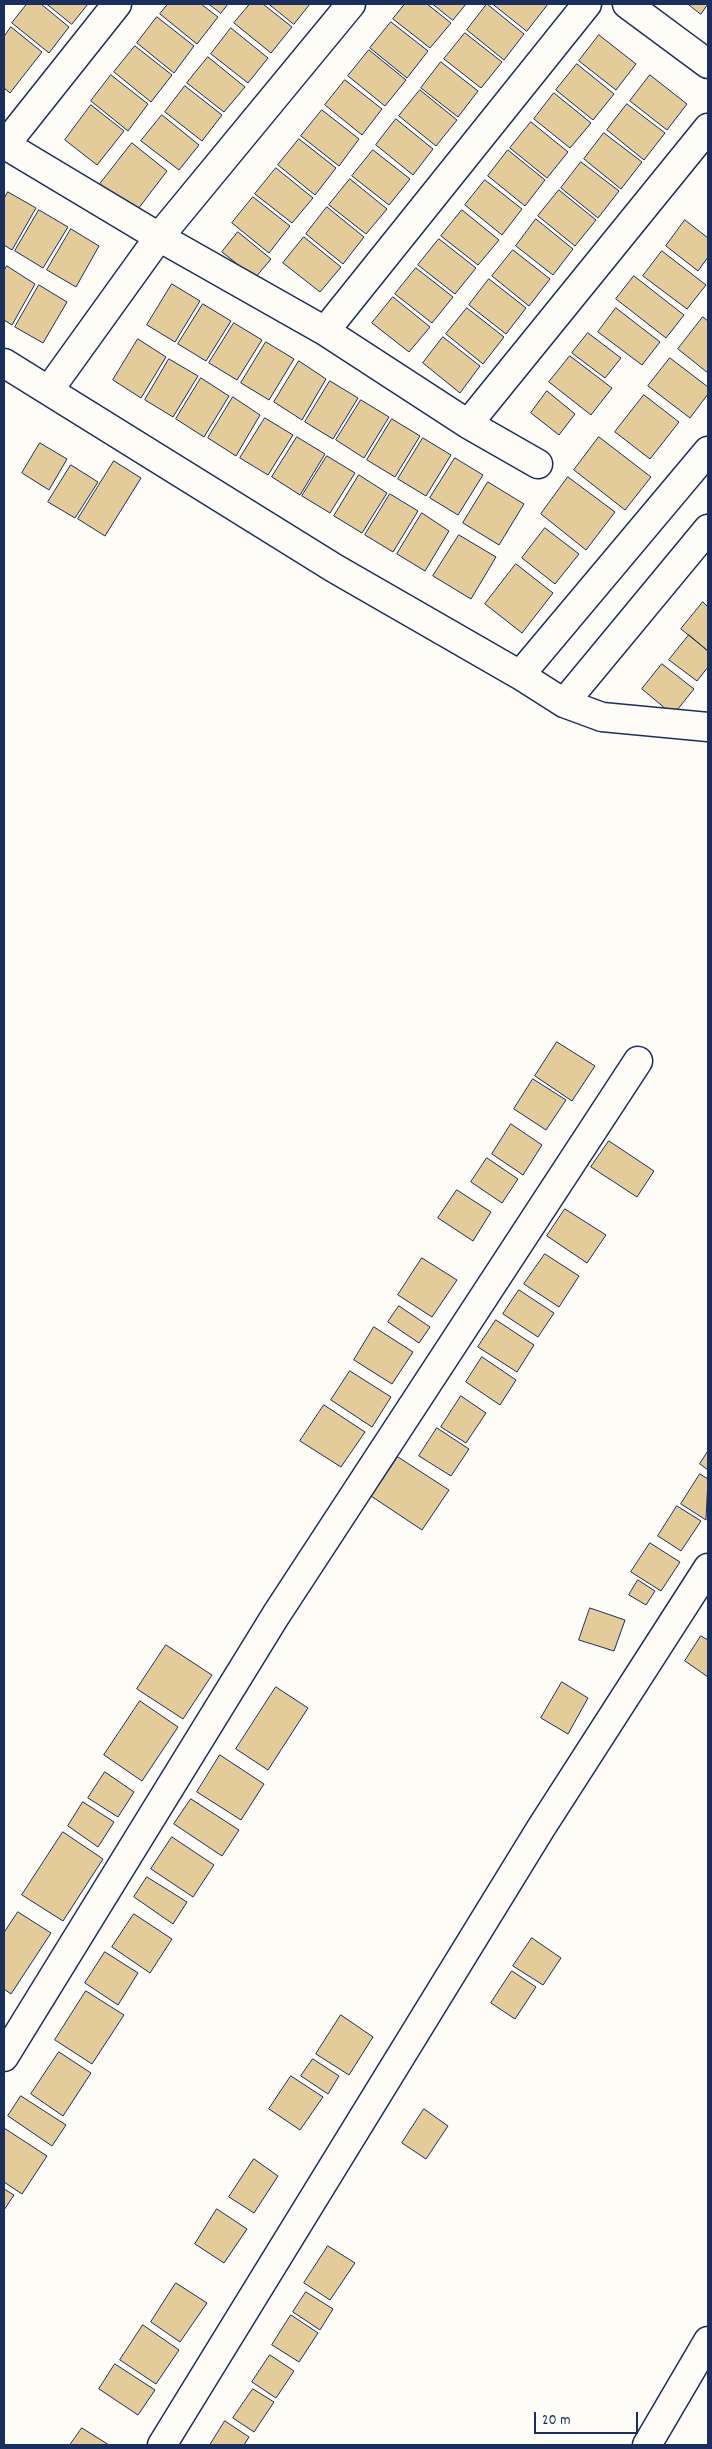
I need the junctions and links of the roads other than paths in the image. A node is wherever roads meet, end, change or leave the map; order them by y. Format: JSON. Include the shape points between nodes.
{"nodes":[{"id":1,"x":117,"y":4,"type":"edge"},
{"id":2,"x":351,"y":4,"type":"edge"},
{"id":3,"x":587,"y":4,"type":"edge"},
{"id":4,"x":627,"y":4,"type":"edge"},
{"id":5,"x":708,"y":64,"type":"edge"},
{"id":6,"x":708,"y":128,"type":"edge"},
{"id":7,"x":5,"y":145,"type":"edge"},
{"id":8,"x":159,"y":237,"type":"junction"},
{"id":9,"x":325,"y":331,"type":"junction"},
{"id":10,"x":4,"y":363,"type":"edge"},
{"id":11,"x":49,"y":390,"type":"junction"},
{"id":12,"x":468,"y":424,"type":"junction"},
{"id":13,"x":708,"y":451,"type":"edge"},
{"id":14,"x":538,"y":464,"type":"dead end"},
{"id":15,"x":708,"y":529,"type":"edge"},
{"id":16,"x":520,"y":675,"type":"junction"},
{"id":17,"x":564,"y":704,"type":"junction"},
{"id":18,"x":708,"y":727,"type":"edge"},
{"id":19,"x":638,"y":1061,"type":"dead end"},
{"id":20,"x":708,"y":1568,"type":"edge"},
{"id":21,"x":4,"y":2057,"type":"edge"},
{"id":22,"x":708,"y":2341,"type":"edge"},
{"id":23,"x":162,"y":2445,"type":"edge"},
{"id":24,"x":646,"y":2445,"type":"edge"}],
"edges":[{"from":1,"to":7,"type":"street"},
{"from":2,"to":8,"type":"street"},
{"from":3,"to":9,"type":"street"},
{"from":4,"to":5,"type":"street"},
{"from":6,"to":12,"type":"street"},
{"from":7,"to":8,"type":"street"},
{"from":8,"to":9,"type":"street"},
{"from":8,"to":11,"type":"street"},
{"from":9,"to":12,"type":"street"},
{"from":10,"to":11,"type":"street"},
{"from":11,"to":16,"type":"street","via":[[334,568]]},
{"from":12,"to":14,"type":"street"},
{"from":13,"to":16,"type":"street"},
{"from":15,"to":17,"type":"street"},
{"from":16,"to":17,"type":"street"},
{"from":17,"to":18,"type":"street","via":[[602,717]]},
{"from":19,"to":21,"type":"street","via":[[276,1615]]},
{"from":20,"to":23,"type":"street","via":[[541,1828]]},
{"from":22,"to":24,"type":"street"}]}
